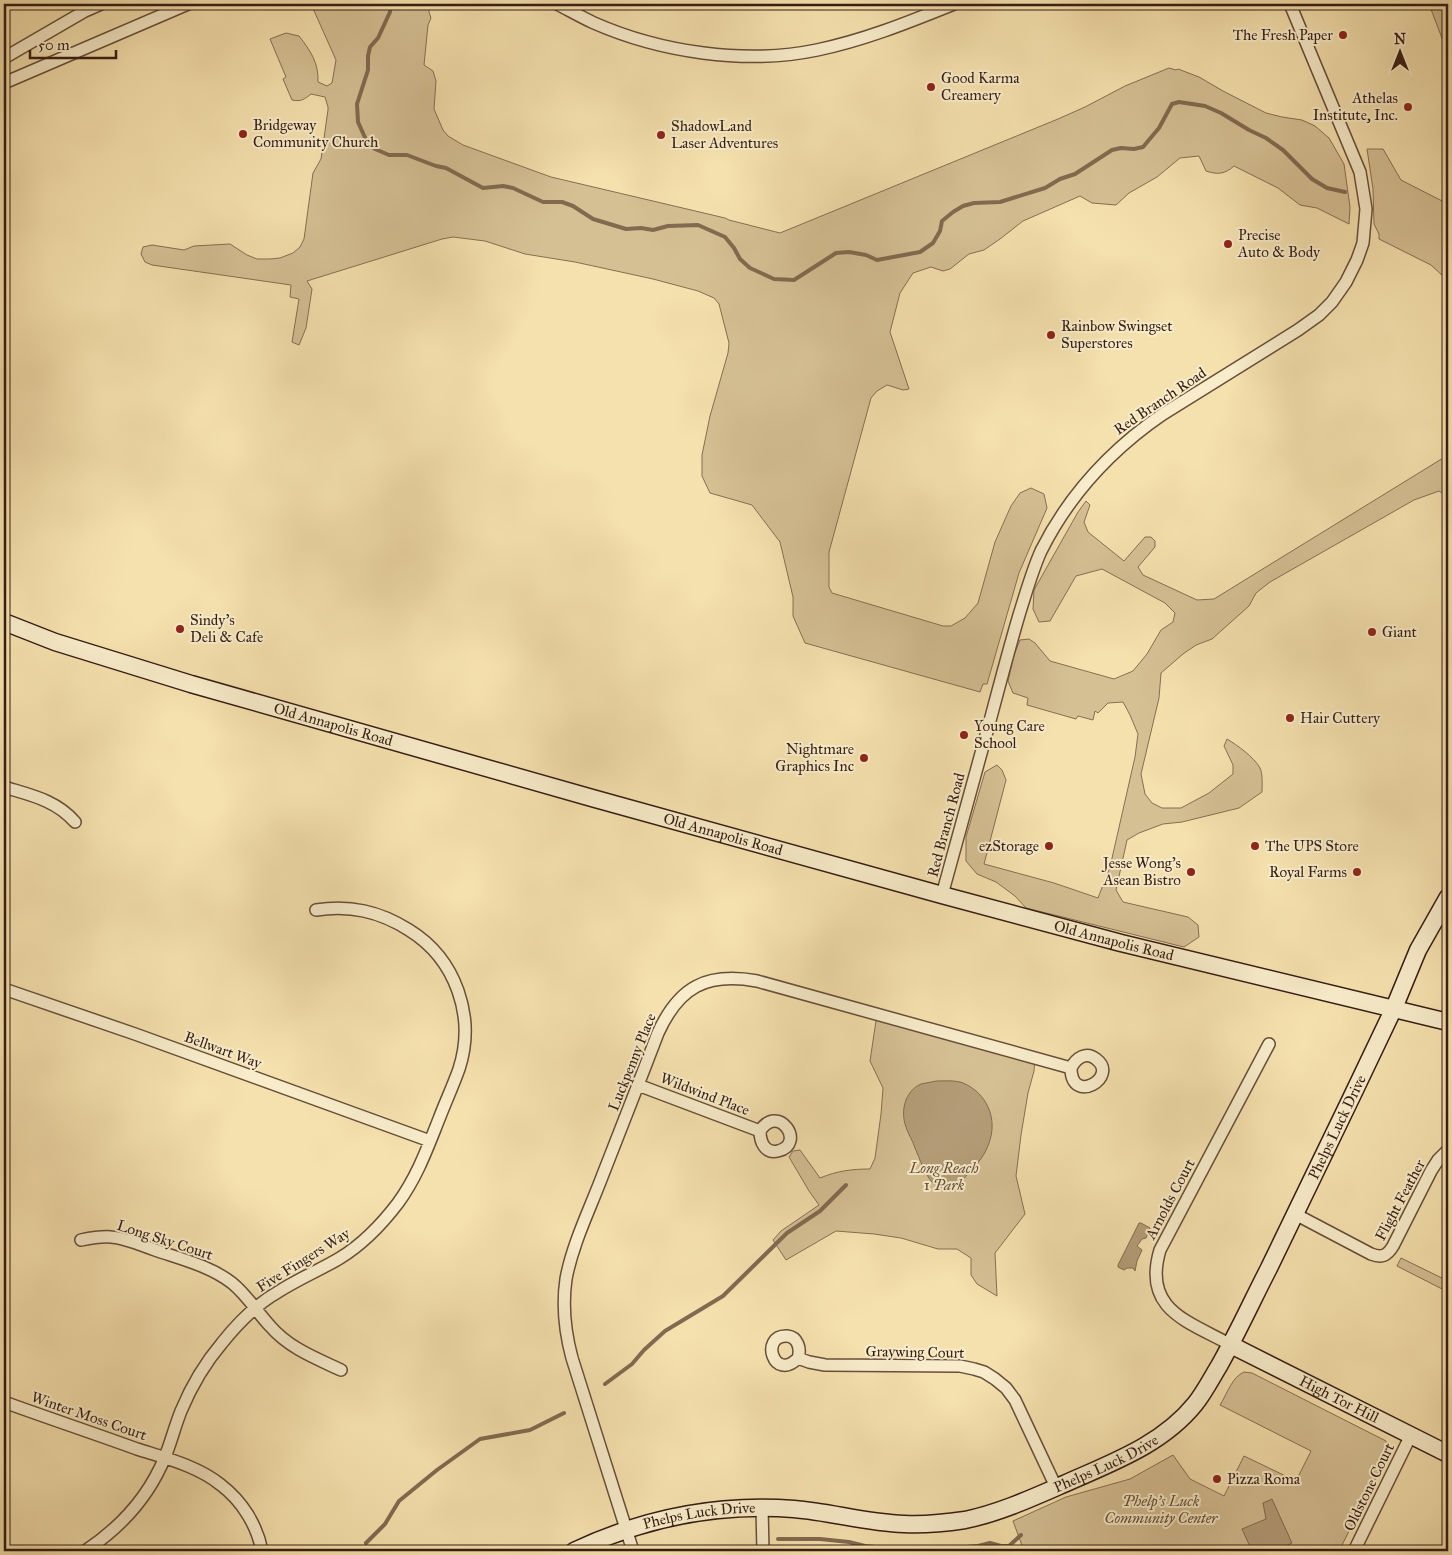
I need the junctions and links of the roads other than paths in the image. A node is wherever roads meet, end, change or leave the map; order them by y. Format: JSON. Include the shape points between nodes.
{"nodes":[{"id":1,"x":101,"y":4,"type":"edge"},
{"id":2,"x":188,"y":4,"type":"edge"},
{"id":3,"x":556,"y":4,"type":"edge"},
{"id":4,"x":954,"y":4,"type":"edge"},
{"id":5,"x":1290,"y":4,"type":"edge"},
{"id":6,"x":4,"y":58,"type":"edge"},
{"id":7,"x":4,"y":83,"type":"edge"},
{"id":8,"x":4,"y":622,"type":"edge"},
{"id":9,"x":4,"y":787,"type":"edge"},
{"id":10,"x":75,"y":822,"type":"dead end"},
{"id":11,"x":942,"y":896,"type":"junction"},
{"id":12,"x":1448,"y":897,"type":"edge"},
{"id":13,"x":316,"y":910,"type":"dead end"},
{"id":14,"x":4,"y":989,"type":"edge"},
{"id":15,"x":1394,"y":1008,"type":"junction"},
{"id":16,"x":1448,"y":1022,"type":"edge"},
{"id":17,"x":1269,"y":1044,"type":"dead end"},
{"id":18,"x":1071,"y":1068,"type":"dead end"},
{"id":19,"x":638,"y":1085,"type":"junction"},
{"id":20,"x":760,"y":1131,"type":"dead end"},
{"id":21,"x":430,"y":1141,"type":"junction"},
{"id":22,"x":1448,"y":1150,"type":"edge"},
{"id":23,"x":1295,"y":1214,"type":"junction"},
{"id":24,"x":81,"y":1240,"type":"dead end"},
{"id":25,"x":256,"y":1308,"type":"junction"},
{"id":26,"x":1231,"y":1345,"type":"junction"},
{"id":27,"x":798,"y":1358,"type":"dead end"},
{"id":28,"x":341,"y":1370,"type":"dead end"},
{"id":29,"x":4,"y":1402,"type":"edge"},
{"id":30,"x":1411,"y":1435,"type":"junction"},
{"id":31,"x":1448,"y":1454,"type":"edge"},
{"id":32,"x":164,"y":1458,"type":"junction"},
{"id":33,"x":1056,"y":1487,"type":"junction"},
{"id":34,"x":762,"y":1507,"type":"junction"},
{"id":35,"x":626,"y":1529,"type":"junction"},
{"id":36,"x":85,"y":1551,"type":"edge"},
{"id":37,"x":262,"y":1551,"type":"edge"},
{"id":38,"x":574,"y":1551,"type":"edge"},
{"id":39,"x":633,"y":1551,"type":"edge"},
{"id":40,"x":763,"y":1551,"type":"edge"},
{"id":41,"x":1354,"y":1551,"type":"edge"}],
"edges":[{"from":1,"to":6,"type":"street"},
{"from":2,"to":7,"type":"street"},
{"from":3,"to":4,"type":"street","via":[[593,22],[646,41],[683,50],[750,56],[807,52],[838,45],[892,29]]},
{"from":5,"to":11,"type":"street","name":"Red Branch Road","via":[[1360,172],[1366,209],[1357,260],[1346,282],[1320,315],[1143,427],[1071,500],[1042,550],[1032,575]]},
{"from":8,"to":11,"type":"main road","name":"Old Annapolis Road","via":[[55,642],[191,684]]},
{"from":9,"to":10,"type":"street","via":[[52,803]]},
{"from":11,"to":15,"type":"main road","name":"Old Annapolis Road","via":[[1121,943]]},
{"from":12,"to":15,"type":"main road","name":"Phelps Luck Drive","via":[[1418,950]]},
{"from":13,"to":21,"type":"street","name":"Five Fingers Way","via":[[352,908],[401,925],[431,947],[452,975],[460,992],[464,1013],[463,1051]]},
{"from":14,"to":21,"type":"street","name":"Bellwart Way"},
{"from":15,"to":16,"type":"main road","name":"Old Annapolis Road"},
{"from":15,"to":23,"type":"main road","name":"Phelps Luck Drive"},
{"from":17,"to":26,"type":"street","name":"Arnolds Court","via":[[1160,1250],[1155,1270],[1160,1295],[1168,1307],[1178,1316]]},
{"from":18,"to":19,"type":"street","name":"Luckpenny Place","via":[[737,978],[708,981],[684,993],[665,1016]]},
{"from":19,"to":20,"type":"street","name":"Wildwind Place"},
{"from":19,"to":35,"type":"street","name":"Luckpenny Place","via":[[572,1256],[564,1298],[564,1320],[572,1358]]},
{"from":21,"to":25,"type":"street","name":"Five Fingers Way","via":[[410,1185],[382,1223],[343,1257],[276,1292]]},
{"from":22,"to":23,"type":"street","name":"Flight Feather","via":[[1438,1160],[1393,1246],[1384,1257],[1371,1254]]},
{"from":23,"to":26,"type":"main road","name":"Phelps Luck Drive"},
{"from":24,"to":25,"type":"street","name":"Long Sky Court","via":[[96,1236],[126,1240],[203,1267],[234,1285]]},
{"from":25,"to":28,"type":"street","name":"Long Sky Court","via":[[285,1341]]},
{"from":25,"to":32,"type":"street","name":"Five Fingers Way","via":[[221,1343],[192,1387]]},
{"from":26,"to":30,"type":"main road","name":"High Tor Hill"},
{"from":26,"to":33,"type":"main road","name":"Phelps Luck Drive","via":[[1197,1403],[1174,1426],[1138,1450]]},
{"from":27,"to":33,"type":"street","name":"Graywing Court","via":[[825,1365],[960,1366],[984,1372],[1006,1388],[1014,1400]]},
{"from":29,"to":32,"type":"street","name":"Winter Moss Court"},
{"from":30,"to":31,"type":"main road","name":"High Tor Hill"},
{"from":30,"to":41,"type":"street","name":"Oldstone Court"},
{"from":32,"to":36,"type":"street","name":"Five Fingers Way","via":[[152,1482],[124,1520]]},
{"from":32,"to":37,"type":"street","name":"Winter Moss Court","via":[[208,1476],[236,1498],[255,1527]]},
{"from":33,"to":34,"type":"main road","name":"Phelps Luck Drive","via":[[991,1513],[941,1523],[882,1523]]},
{"from":34,"to":35,"type":"main road","name":"Phelps Luck Drive","via":[[663,1518]]},
{"from":34,"to":40,"type":"street"},
{"from":35,"to":38,"type":"main road","name":"Phelps Luck Drive"},
{"from":35,"to":39,"type":"street","name":"Luckpenny Place"}]}
